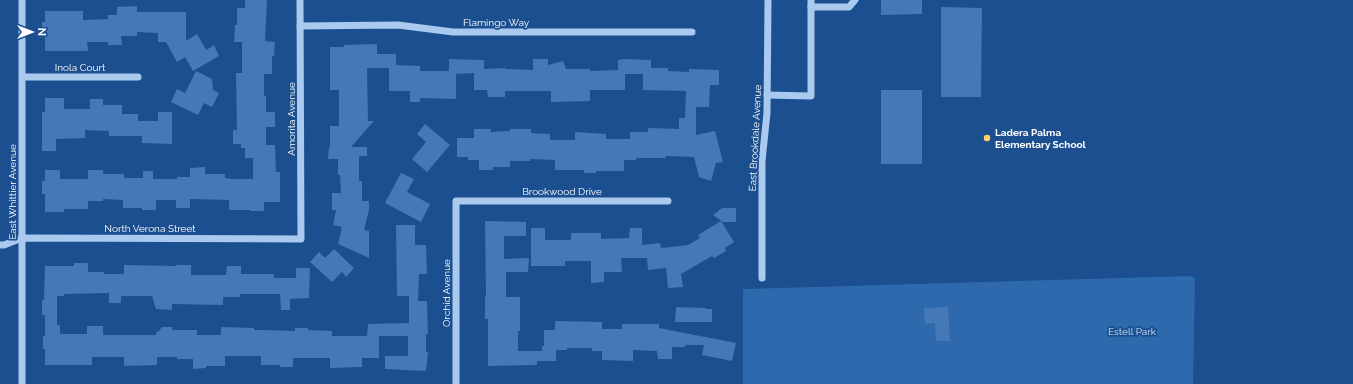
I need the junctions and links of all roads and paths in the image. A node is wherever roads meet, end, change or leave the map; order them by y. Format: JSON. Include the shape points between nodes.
{"nodes":[{"id":1,"x":22,"y":0,"type":"edge"},
{"id":2,"x":300,"y":0,"type":"edge"},
{"id":3,"x":768,"y":0,"type":"edge"},
{"id":4,"x":855,"y":0,"type":"edge"},
{"id":5,"x":811,"y":4,"type":"edge"},
{"id":6,"x":300,"y":26,"type":"junction"},
{"id":7,"x":692,"y":32,"type":"dead end"},
{"id":8,"x":23,"y":77,"type":"junction"},
{"id":9,"x":138,"y":77,"type":"dead end"},
{"id":10,"x":767,"y":95,"type":"junction"},
{"id":11,"x":456,"y":201,"type":"joint"},
{"id":12,"x":668,"y":201,"type":"dead end"},
{"id":13,"x":22,"y":238,"type":"junction"},
{"id":14,"x":301,"y":238,"type":"joint"},
{"id":15,"x":0,"y":245,"type":"edge"},
{"id":16,"x":762,"y":278,"type":"dead end"},
{"id":17,"x":22,"y":384,"type":"edge"},
{"id":18,"x":456,"y":384,"type":"edge"}],
"edges":[{"from":1,"to":8,"type":"street","name":"East Whittier Avenue"},
{"from":2,"to":6,"type":"street","name":"Amorita Avenue"},
{"from":3,"to":10,"type":"street","name":"East Brookdale Avenue"},
{"from":4,"to":5,"type":"street","via":[[849,7]]},
{"from":5,"to":10,"type":"street","via":[[811,96]]},
{"from":6,"to":7,"type":"street","name":"Flamingo Way","via":[[398,25],[453,32]]},
{"from":6,"to":14,"type":"street","name":"Amorita Avenue"},
{"from":8,"to":9,"type":"street","name":"Inola Court"},
{"from":8,"to":13,"type":"street","name":"East Whittier Avenue"},
{"from":10,"to":16,"type":"street","name":"East Brookdale Avenue","via":[[762,160]]},
{"from":11,"to":12,"type":"street","name":"Brookwood Drive"},
{"from":11,"to":18,"type":"street","name":"Orchid Avenue"},
{"from":13,"to":14,"type":"street","name":"North Verona Street"},
{"from":13,"to":15,"type":"street","name":"North Verona Street"},
{"from":13,"to":17,"type":"street","name":"East Whittier Avenue"}]}
